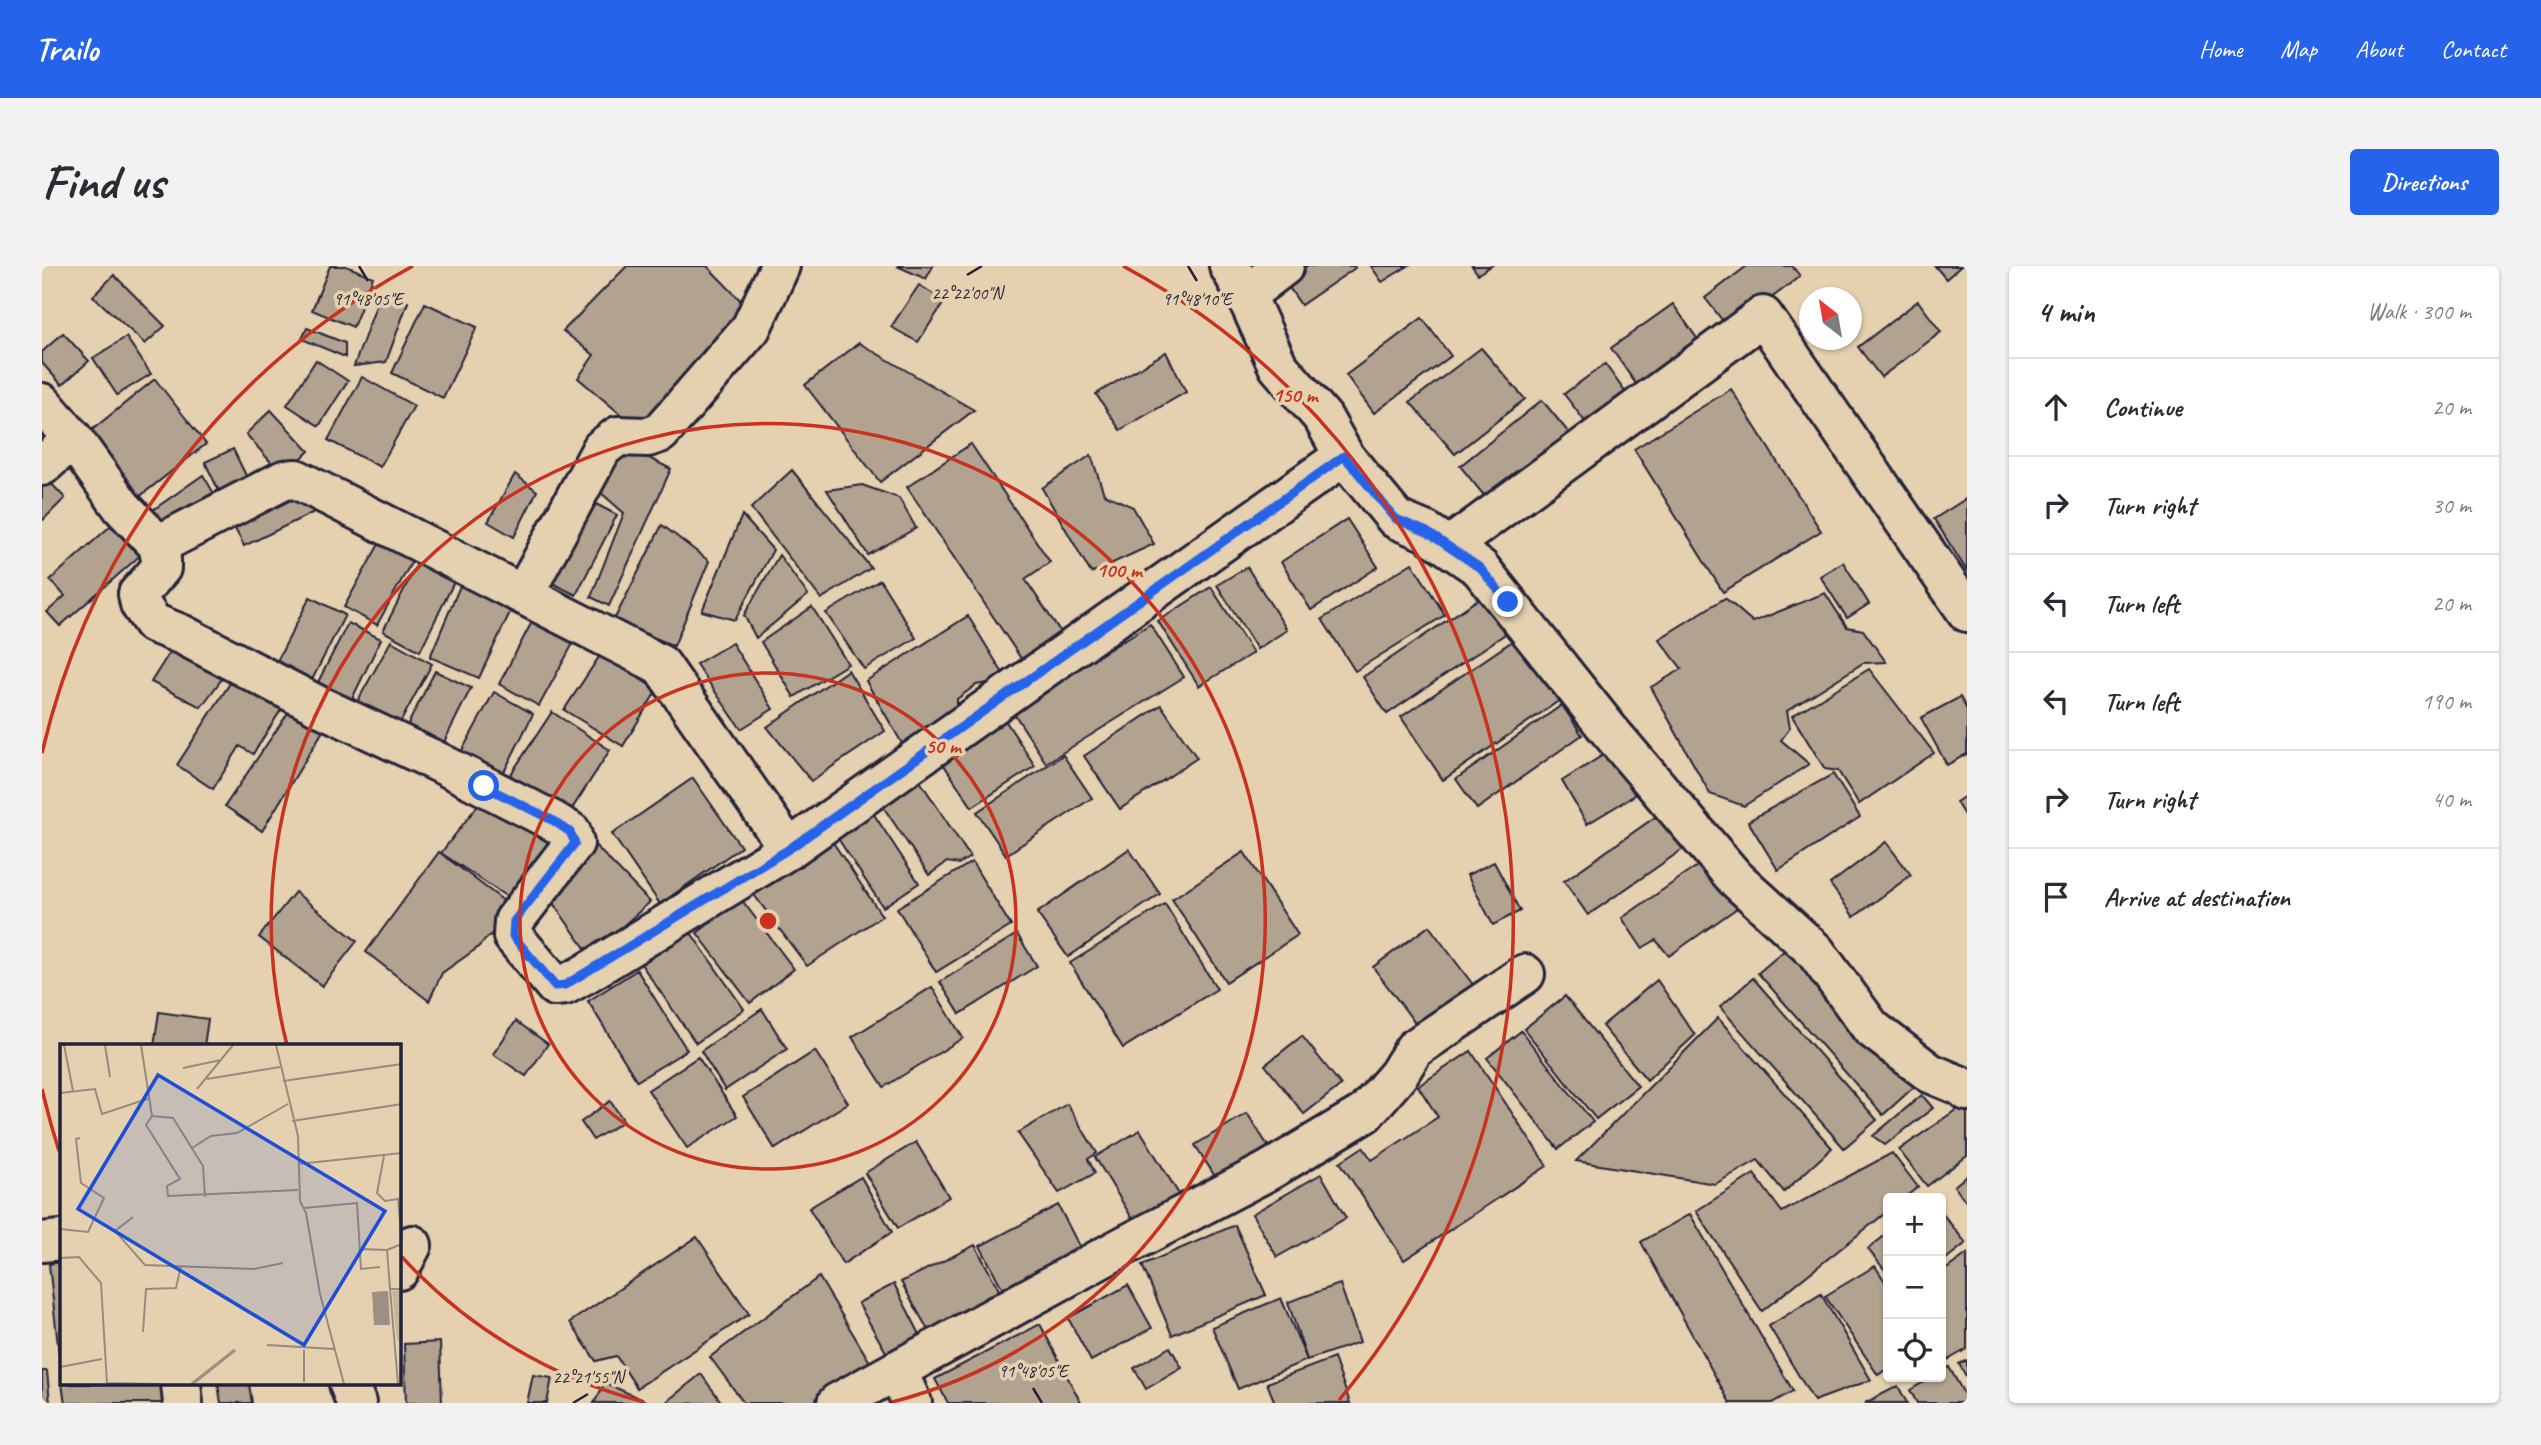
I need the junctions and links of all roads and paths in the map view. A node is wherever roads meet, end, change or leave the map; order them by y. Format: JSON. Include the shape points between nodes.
{"nodes":[{"id":1,"x":780,"y":266,"type":"edge"},
{"id":2,"x":1284,"y":266,"type":"edge"},
{"id":3,"x":1237,"y":281,"type":"edge"},
{"id":4,"x":42,"y":403,"type":"edge"},
{"id":5,"x":73,"y":439,"type":"junction"},
{"id":6,"x":1344,"y":456,"type":"junction"},
{"id":7,"x":42,"y":467,"type":"edge"},
{"id":8,"x":158,"y":545,"type":"junction"},
{"id":9,"x":1450,"y":546,"type":"junction"},
{"id":10,"x":524,"y":594,"type":"junction"},
{"id":11,"x":1963,"y":598,"type":"edge"},
{"id":12,"x":789,"y":849,"type":"junction"},
{"id":13,"x":1525,"y":974,"type":"dead end"},
{"id":14,"x":1967,"y":1091,"type":"edge"},
{"id":15,"x":60,"y":1240,"type":"edge"},
{"id":16,"x":42,"y":1242,"type":"edge"},
{"id":17,"x":350,"y":1386,"type":"edge"},
{"id":18,"x":905,"y":1387,"type":"edge"},
{"id":19,"x":356,"y":1403,"type":"edge"},
{"id":20,"x":837,"y":1403,"type":"edge"}],
"edges":[{"from":1,"to":10,"type":"street","via":[[751,328],[660,433],[618,436],[602,448]]},
{"from":2,"to":3,"type":"street"},
{"from":3,"to":6,"type":"street","via":[[1278,366],[1323,418]]},
{"from":4,"to":5,"type":"street"},
{"from":5,"to":7,"type":"street"},
{"from":5,"to":8,"type":"street","via":[[121,507]]},
{"from":6,"to":9,"type":"street","via":[[1396,519]]},
{"from":6,"to":12,"type":"street"},
{"from":8,"to":10,"type":"street","via":[[296,478]]},
{"from":8,"to":12,"type":"street","via":[[161,568],[138,594],[153,623],[570,832],[575,843],[514,921],[513,936],[555,986],[585,974]]},
{"from":9,"to":11,"type":"street","via":[[1763,316]]},
{"from":9,"to":14,"type":"street","via":[[1480,568],[1735,878],[1815,951],[1871,1028],[1930,1073]]},
{"from":10,"to":12,"type":"street","via":[[662,665]]},
{"from":13,"to":18,"type":"street","via":[[1414,1049],[1365,1112],[1268,1171],[1136,1240]]},
{"from":15,"to":16,"type":"street"},
{"from":17,"to":19,"type":"street"},
{"from":18,"to":20,"type":"street"}]}
